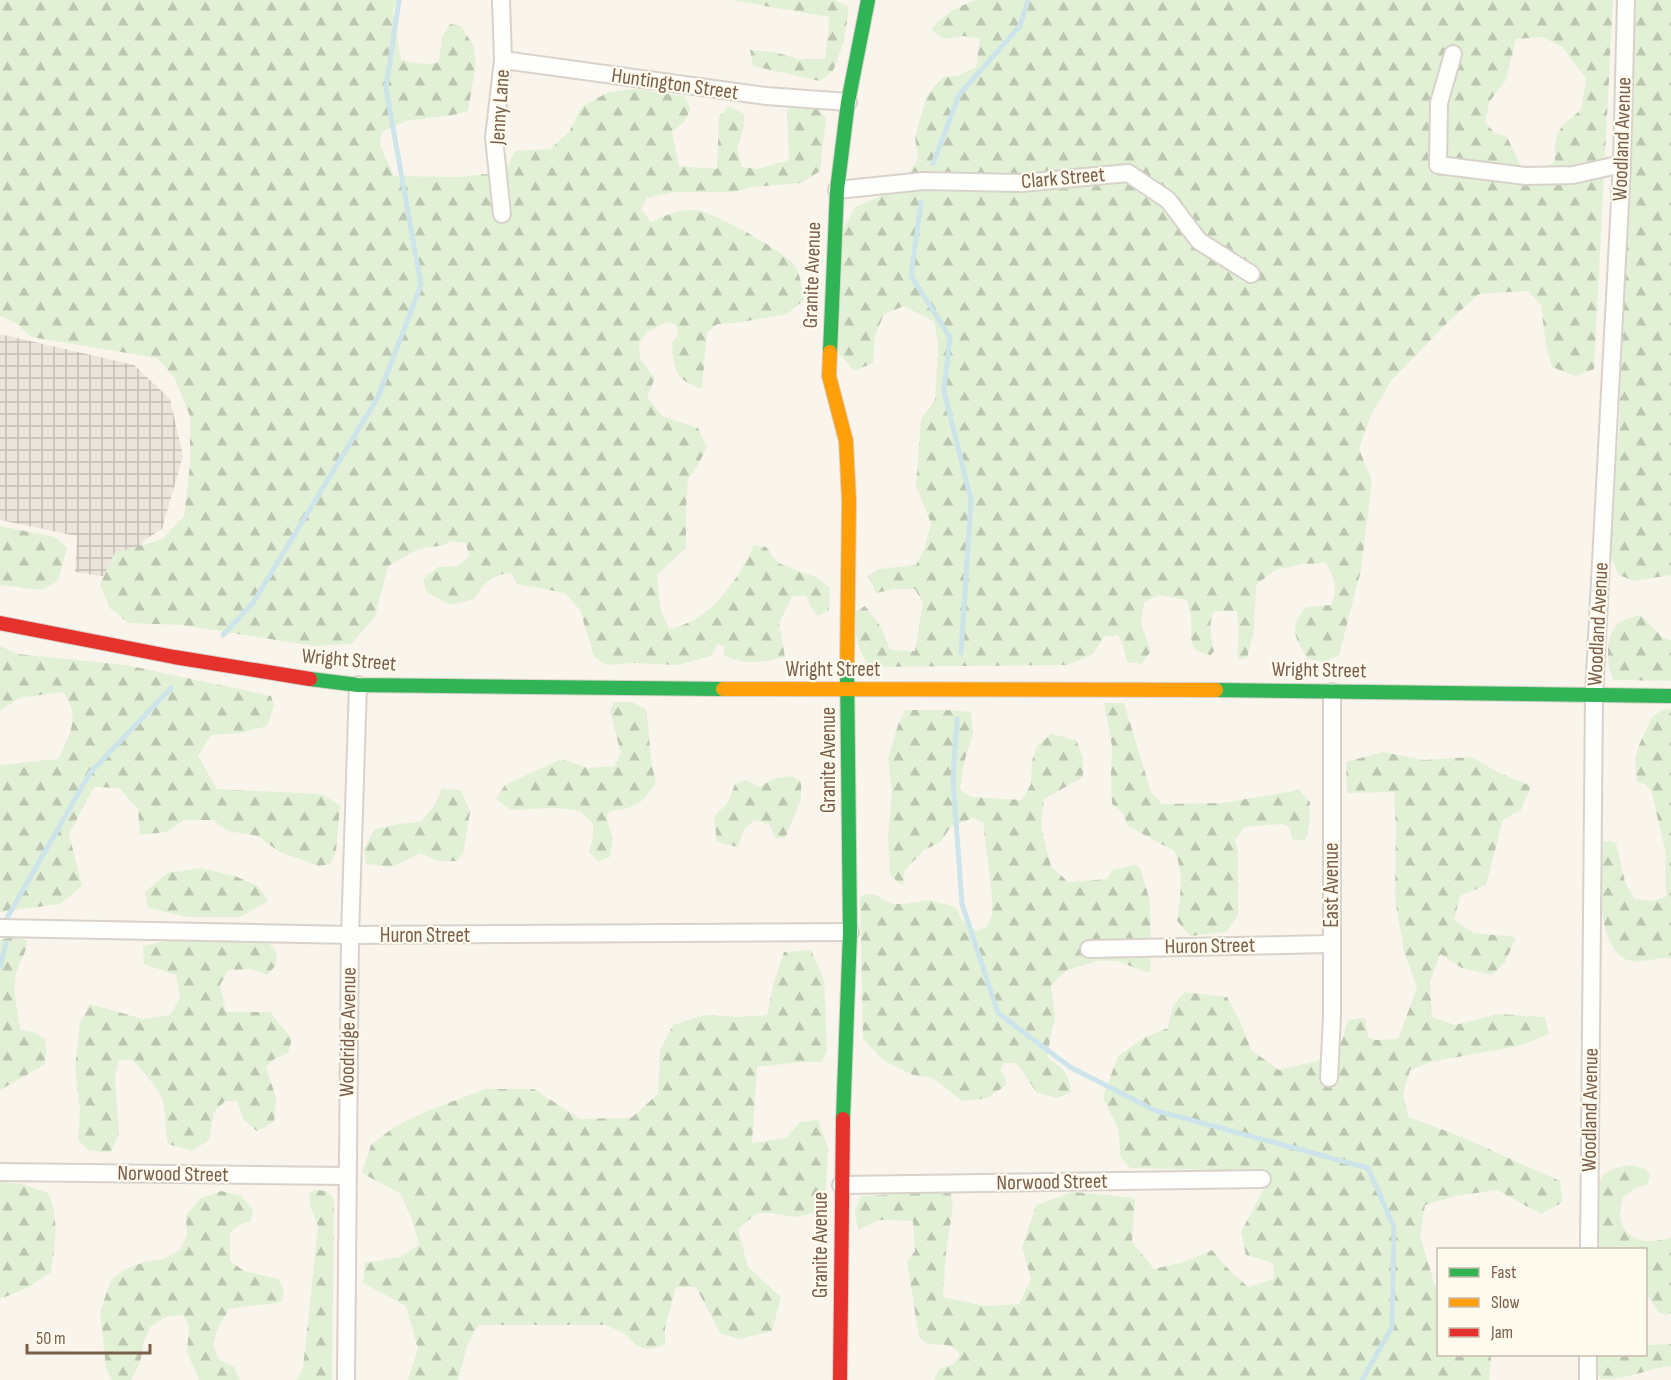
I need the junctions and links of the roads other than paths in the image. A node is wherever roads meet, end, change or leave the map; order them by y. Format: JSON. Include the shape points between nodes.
{"nodes":[{"id":1,"x":501,"y":0,"type":"edge"},
{"id":2,"x":868,"y":0,"type":"edge"},
{"id":3,"x":1626,"y":0,"type":"edge"},
{"id":4,"x":1453,"y":54,"type":"dead end"},
{"id":5,"x":503,"y":60,"type":"junction"},
{"id":6,"x":848,"y":102,"type":"junction"},
{"id":7,"x":1622,"y":164,"type":"junction"},
{"id":8,"x":837,"y":190,"type":"junction"},
{"id":9,"x":502,"y":214,"type":"dead end"},
{"id":10,"x":1251,"y":274,"type":"dead end"},
{"id":11,"x":0,"y":623,"type":"edge"},
{"id":12,"x":358,"y":685,"type":"junction"},
{"id":13,"x":849,"y":690,"type":"junction"},
{"id":14,"x":1332,"y":692,"type":"junction"},
{"id":15,"x":1594,"y":695,"type":"junction"},
{"id":16,"x":1671,"y":696,"type":"edge"},
{"id":17,"x":0,"y":928,"type":"edge"},
{"id":18,"x":850,"y":932,"type":"junction"},
{"id":19,"x":350,"y":935,"type":"junction"},
{"id":20,"x":1330,"y":945,"type":"junction"},
{"id":21,"x":1089,"y":949,"type":"dead end"},
{"id":22,"x":1329,"y":1078,"type":"dead end"},
{"id":23,"x":0,"y":1172,"type":"edge"},
{"id":24,"x":347,"y":1176,"type":"junction"},
{"id":25,"x":1262,"y":1179,"type":"dead end"},
{"id":26,"x":841,"y":1185,"type":"junction"},
{"id":27,"x":1589,"y":1248,"type":"edge"},
{"id":28,"x":1588,"y":1356,"type":"edge"},
{"id":29,"x":346,"y":1380,"type":"edge"},
{"id":30,"x":840,"y":1380,"type":"edge"},
{"id":31,"x":1588,"y":1380,"type":"edge"}],
"edges":[{"from":1,"to":5,"type":"street","name":"Jenny Lane"},
{"from":2,"to":6,"type":"main road","name":"Granite Avenue"},
{"from":3,"to":7,"type":"street","name":"Woodland Avenue"},
{"from":4,"to":7,"type":"street","via":[[1439,103],[1438,165],[1526,176],[1573,175]]},
{"from":5,"to":6,"type":"street","name":"Huntington Street","via":[[766,96]]},
{"from":5,"to":9,"type":"street","name":"Jenny Lane","via":[[495,138]]},
{"from":6,"to":8,"type":"main road","name":"Granite Avenue"},
{"from":7,"to":15,"type":"street","name":"Woodland Avenue"},
{"from":8,"to":10,"type":"street","name":"Clark Street","via":[[924,180],[1022,183],[1128,173],[1168,200],[1199,241]]},
{"from":8,"to":13,"type":"main road","name":"Granite Avenue","via":[[829,376],[846,441]]},
{"from":11,"to":12,"type":"main road","name":"Wright Street","via":[[174,657]]},
{"from":12,"to":13,"type":"main road","name":"Wright Street"},
{"from":12,"to":19,"type":"street","name":"Woodridge Avenue"},
{"from":13,"to":14,"type":"main road","name":"Wright Street"},
{"from":13,"to":18,"type":"main road","name":"Granite Avenue"},
{"from":14,"to":15,"type":"main road","name":"Wright Street"},
{"from":14,"to":20,"type":"street","name":"East Avenue"},
{"from":15,"to":16,"type":"main road","name":"Wright Street"},
{"from":15,"to":27,"type":"street","name":"Woodland Avenue"},
{"from":17,"to":19,"type":"street","name":"Huron Street"},
{"from":18,"to":19,"type":"street","name":"Huron Street"},
{"from":18,"to":26,"type":"main road","name":"Granite Avenue"},
{"from":19,"to":24,"type":"street","name":"Woodridge Avenue"},
{"from":20,"to":21,"type":"street","name":"Huron Street"},
{"from":20,"to":22,"type":"street","name":"East Avenue"},
{"from":23,"to":24,"type":"street","name":"Norwood Street"},
{"from":24,"to":29,"type":"street","name":"Woodridge Avenue"},
{"from":25,"to":26,"type":"street","name":"Norwood Street"},
{"from":26,"to":30,"type":"main road","name":"Granite Avenue"},
{"from":28,"to":31,"type":"street"}]}
